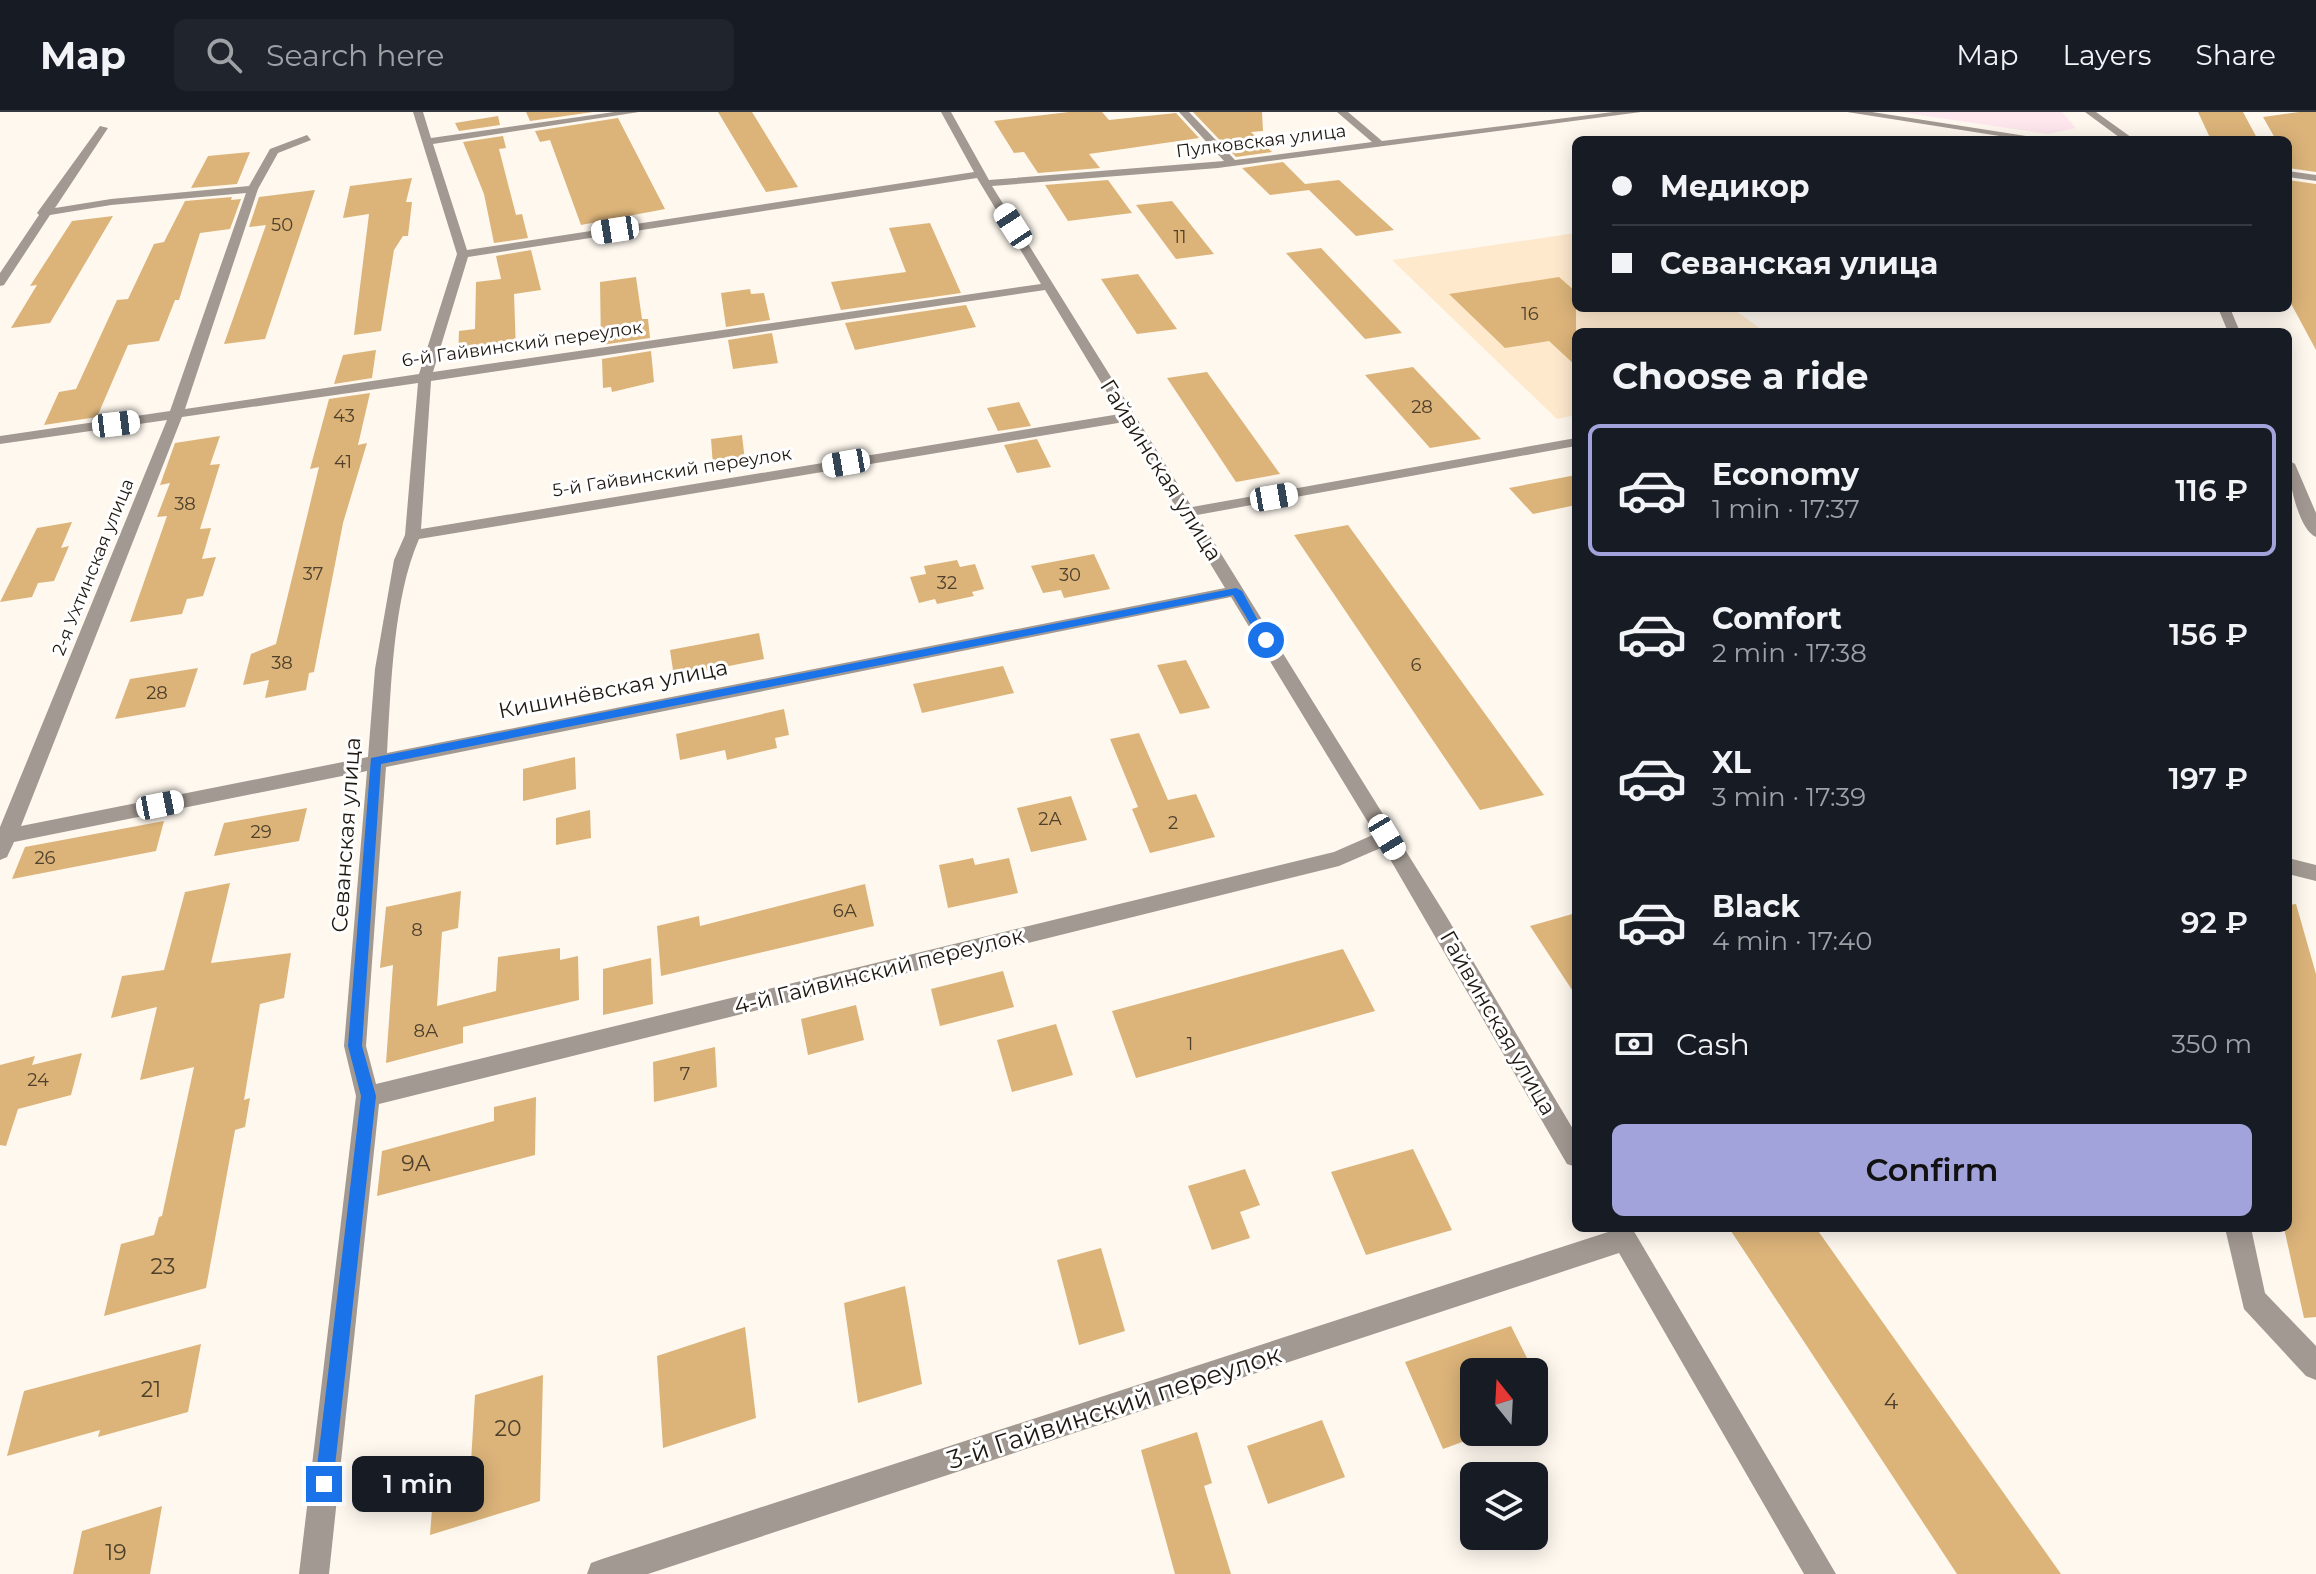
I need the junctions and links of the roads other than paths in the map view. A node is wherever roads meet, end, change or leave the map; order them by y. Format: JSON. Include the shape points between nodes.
{"nodes":[{"id":1,"x":418,"y":112,"type":"edge"},
{"id":2,"x":634,"y":112,"type":"edge"},
{"id":3,"x":946,"y":112,"type":"edge"},
{"id":4,"x":1184,"y":112,"type":"edge"},
{"id":5,"x":1342,"y":112,"type":"edge"},
{"id":6,"x":1511,"y":112,"type":"edge"},
{"id":7,"x":1636,"y":112,"type":"edge"},
{"id":8,"x":1852,"y":112,"type":"edge"},
{"id":9,"x":2090,"y":112,"type":"edge"},
{"id":10,"x":1532,"y":127,"type":"junction"},
{"id":11,"x":103,"y":128,"type":"dead end"},
{"id":12,"x":2018,"y":136,"type":"edge"},
{"id":13,"x":2124,"y":136,"type":"edge"},
{"id":14,"x":307,"y":138,"type":"dead end"},
{"id":15,"x":425,"y":142,"type":"junction"},
{"id":16,"x":1381,"y":145,"type":"junction"},
{"id":17,"x":1232,"y":163,"type":"junction"},
{"id":18,"x":2292,"y":175,"type":"edge"},
{"id":19,"x":983,"y":178,"type":"junction"},
{"id":20,"x":2316,"y":178,"type":"edge"},
{"id":21,"x":253,"y":189,"type":"junction"},
{"id":22,"x":43,"y":213,"type":"junction"},
{"id":23,"x":463,"y":254,"type":"junction"},
{"id":24,"x":0,"y":282,"type":"edge"},
{"id":25,"x":1049,"y":286,"type":"junction"},
{"id":26,"x":425,"y":376,"type":"junction"},
{"id":27,"x":175,"y":417,"type":"junction"},
{"id":28,"x":1127,"y":417,"type":"junction"},
{"id":29,"x":0,"y":440,"type":"edge"},
{"id":30,"x":1572,"y":443,"type":"edge"},
{"id":31,"x":2294,"y":490,"type":"edge"},
{"id":32,"x":1188,"y":512,"type":"junction"},
{"id":33,"x":2316,"y":532,"type":"edge"},
{"id":34,"x":413,"y":535,"type":"junction"},
{"id":35,"x":1236,"y":591,"type":"junction"},
{"id":36,"x":375,"y":761,"type":"junction"},
{"id":37,"x":1387,"y":837,"type":"junction"},
{"id":38,"x":2,"y":842,"type":"edge"},
{"id":39,"x":2292,"y":867,"type":"edge"},
{"id":40,"x":2316,"y":873,"type":"edge"},
{"id":41,"x":368,"y":1096,"type":"junction"},
{"id":42,"x":1572,"y":1149,"type":"edge"},
{"id":43,"x":2239,"y":1232,"type":"edge"},
{"id":44,"x":1622,"y":1234,"type":"edge"},
{"id":45,"x":2316,"y":1366,"type":"edge"},
{"id":46,"x":314,"y":1574,"type":"edge"},
{"id":47,"x":602,"y":1574,"type":"edge"},
{"id":48,"x":1821,"y":1574,"type":"edge"}],
"edges":[{"from":1,"to":15,"type":"street"},
{"from":2,"to":15,"type":"street"},
{"from":3,"to":19,"type":"street","name":"Гайвинская улица"},
{"from":4,"to":17,"type":"street"},
{"from":5,"to":16,"type":"street"},
{"from":6,"to":10,"type":"street"},
{"from":7,"to":10,"type":"street","name":"Пулковская улица"},
{"from":8,"to":12,"type":"street"},
{"from":9,"to":13,"type":"street"},
{"from":10,"to":16,"type":"street","name":"Пулковская улица"},
{"from":11,"to":22,"type":"street"},
{"from":14,"to":21,"type":"street","name":"2-я Ухтинская улица","via":[[274,151]]},
{"from":15,"to":23,"type":"street"},
{"from":16,"to":17,"type":"street","name":"Пулковская улица"},
{"from":17,"to":19,"type":"street","name":"Пулковская улица"},
{"from":18,"to":20,"type":"street"},
{"from":19,"to":23,"type":"street","name":"Пулковская улица"},
{"from":19,"to":25,"type":"street","name":"Гайвинская улица"},
{"from":21,"to":22,"type":"street"},
{"from":21,"to":27,"type":"street","name":"2-я Ухтинская улица"},
{"from":22,"to":24,"type":"street"},
{"from":23,"to":26,"type":"street","name":"Севанская улица"},
{"from":25,"to":26,"type":"street","name":"6-й Гайвинский переулок"},
{"from":25,"to":28,"type":"street","name":"Гайвинская улица"},
{"from":26,"to":27,"type":"street","name":"6-й Гайвинский переулок"},
{"from":26,"to":34,"type":"street","name":"Севанская улица"},
{"from":27,"to":29,"type":"street","name":"6-й Гайвинский переулок"},
{"from":27,"to":38,"type":"street","name":"2-я Ухтинская улица"},
{"from":28,"to":32,"type":"street","name":"Гайвинская улица"},
{"from":28,"to":34,"type":"street","name":"5-й Гайвинский переулок"},
{"from":30,"to":32,"type":"street"},
{"from":31,"to":33,"type":"street"},
{"from":32,"to":35,"type":"street","name":"Гайвинская улица"},
{"from":34,"to":36,"type":"street","name":"Севанская улица","via":[[399,576]]},
{"from":35,"to":36,"type":"street","name":"Кишинёвская улица"},
{"from":35,"to":37,"type":"street","name":"Гайвинская улица"},
{"from":36,"to":38,"type":"street","name":"Кишинёвская улица"},
{"from":36,"to":41,"type":"street","name":"Севанская улица","via":[[355,1046]]},
{"from":37,"to":41,"type":"street","name":"4-й Гайвинский переулок","via":[[1339,858]]},
{"from":37,"to":42,"type":"street","name":"Гайвинская улица"},
{"from":39,"to":40,"type":"street"},
{"from":41,"to":46,"type":"street","name":"Севанская улица"},
{"from":43,"to":45,"type":"street","via":[[2253,1300]]},
{"from":44,"to":47,"type":"street","name":"3-й Гайвинский переулок"},
{"from":44,"to":48,"type":"street"}]}
